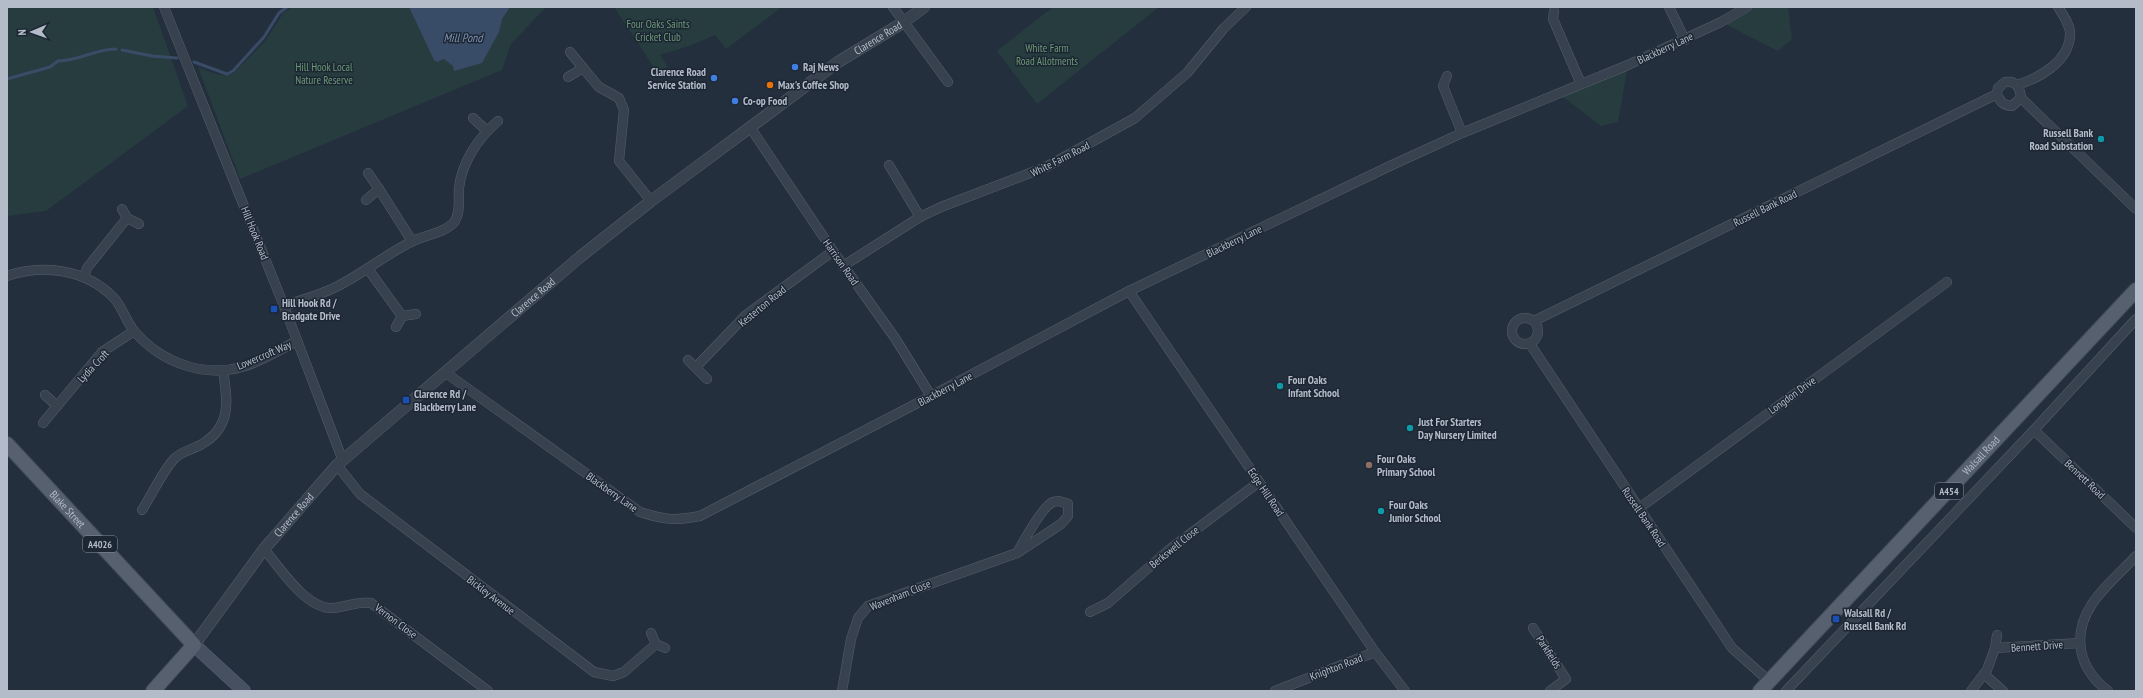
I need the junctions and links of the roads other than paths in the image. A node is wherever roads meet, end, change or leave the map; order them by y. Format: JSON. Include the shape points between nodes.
{"nodes":[{"id":1,"x":164,"y":7,"type":"edge"},
{"id":2,"x":893,"y":7,"type":"edge"},
{"id":3,"x":924,"y":7,"type":"edge"},
{"id":4,"x":1246,"y":7,"type":"edge"},
{"id":5,"x":1669,"y":7,"type":"edge"},
{"id":6,"x":1747,"y":7,"type":"edge"},
{"id":7,"x":2058,"y":7,"type":"edge"},
{"id":8,"x":1554,"y":11,"type":"dead end"},
{"id":9,"x":904,"y":22,"type":"junction"},
{"id":10,"x":1685,"y":40,"type":"junction"},
{"id":11,"x":570,"y":52,"type":"dead end"},
{"id":12,"x":583,"y":68,"type":"junction"},
{"id":13,"x":1447,"y":76,"type":"dead end"},
{"id":14,"x":568,"y":77,"type":"dead end"},
{"id":15,"x":948,"y":82,"type":"dead end"},
{"id":16,"x":1581,"y":84,"type":"junction"},
{"id":17,"x":2017,"y":85,"type":"junction"},
{"id":18,"x":1997,"y":94,"type":"junction"},
{"id":19,"x":2021,"y":98,"type":"junction"},
{"id":20,"x":473,"y":118,"type":"dead end"},
{"id":21,"x":498,"y":121,"type":"dead end"},
{"id":22,"x":750,"y":127,"type":"junction"},
{"id":23,"x":487,"y":131,"type":"junction"},
{"id":24,"x":1462,"y":133,"type":"junction"},
{"id":25,"x":889,"y":165,"type":"dead end"},
{"id":26,"x":368,"y":173,"type":"dead end"},
{"id":27,"x":379,"y":189,"type":"junction"},
{"id":28,"x":366,"y":200,"type":"dead end"},
{"id":29,"x":651,"y":201,"type":"junction"},
{"id":30,"x":122,"y":209,"type":"dead end"},
{"id":31,"x":2136,"y":209,"type":"edge"},
{"id":32,"x":920,"y":217,"type":"junction"},
{"id":33,"x":127,"y":218,"type":"junction"},
{"id":34,"x":139,"y":224,"type":"dead end"},
{"id":35,"x":412,"y":241,"type":"junction"},
{"id":36,"x":833,"y":251,"type":"junction"},
{"id":37,"x":843,"y":266,"type":"junction"},
{"id":38,"x":368,"y":269,"type":"junction"},
{"id":39,"x":7,"y":276,"type":"edge"},
{"id":40,"x":84,"y":277,"type":"junction"},
{"id":41,"x":1947,"y":282,"type":"dead end"},
{"id":42,"x":2136,"y":290,"type":"edge"},
{"id":43,"x":1129,"y":291,"type":"junction"},
{"id":44,"x":284,"y":306,"type":"junction"},
{"id":45,"x":416,"y":314,"type":"dead end"},
{"id":46,"x":402,"y":316,"type":"junction"},
{"id":47,"x":2136,"y":319,"type":"edge"},
{"id":48,"x":1534,"y":322,"type":"junction"},
{"id":49,"x":396,"y":327,"type":"dead end"},
{"id":50,"x":134,"y":331,"type":"junction"},
{"id":51,"x":297,"y":341,"type":"junction"},
{"id":52,"x":1530,"y":344,"type":"junction"},
{"id":53,"x":688,"y":360,"type":"dead end"},
{"id":54,"x":696,"y":367,"type":"junction"},
{"id":55,"x":223,"y":370,"type":"junction"},
{"id":56,"x":446,"y":373,"type":"junction"},
{"id":57,"x":707,"y":379,"type":"dead end"},
{"id":58,"x":45,"y":395,"type":"dead end"},
{"id":59,"x":931,"y":396,"type":"junction"},
{"id":60,"x":58,"y":406,"type":"junction"},
{"id":61,"x":43,"y":424,"type":"dead end"},
{"id":62,"x":2034,"y":430,"type":"junction"},
{"id":63,"x":7,"y":444,"type":"edge"},
{"id":64,"x":340,"y":463,"type":"junction"},
{"id":65,"x":1259,"y":482,"type":"junction"},
{"id":66,"x":1638,"y":509,"type":"junction"},
{"id":67,"x":142,"y":510,"type":"dead end"},
{"id":68,"x":2136,"y":528,"type":"edge"},
{"id":69,"x":264,"y":549,"type":"junction"},
{"id":70,"x":1017,"y":553,"type":"junction"},
{"id":71,"x":2136,"y":556,"type":"edge"},
{"id":72,"x":1090,"y":612,"type":"dead end"},
{"id":73,"x":1533,"y":628,"type":"dead end"},
{"id":74,"x":651,"y":633,"type":"dead end"},
{"id":75,"x":1997,"y":635,"type":"dead end"},
{"id":76,"x":2080,"y":643,"type":"junction"},
{"id":77,"x":194,"y":645,"type":"junction"},
{"id":78,"x":1995,"y":648,"type":"junction"},
{"id":79,"x":1375,"y":652,"type":"junction"},
{"id":80,"x":1984,"y":674,"type":"junction"},
{"id":81,"x":1765,"y":686,"type":"edge"},
{"id":82,"x":153,"y":691,"type":"edge"},
{"id":83,"x":244,"y":691,"type":"edge"},
{"id":84,"x":488,"y":691,"type":"edge"},
{"id":85,"x":842,"y":691,"type":"edge"},
{"id":86,"x":1275,"y":691,"type":"edge"},
{"id":87,"x":1405,"y":691,"type":"edge"},
{"id":88,"x":1550,"y":691,"type":"edge"},
{"id":89,"x":1786,"y":691,"type":"edge"},
{"id":90,"x":1970,"y":691,"type":"edge"},
{"id":91,"x":2003,"y":691,"type":"edge"},
{"id":92,"x":2108,"y":691,"type":"edge"}],
"edges":[{"from":1,"to":44,"type":"street","name":"Hill Hook Road"},
{"from":2,"to":9,"type":"street"},
{"from":3,"to":9,"type":"street","name":"Clarence Road"},
{"from":4,"to":32,"type":"street","name":"White Farm Road","via":[[1224,28],[1187,73],[1135,118],[1046,168]]},
{"from":5,"to":10,"type":"street"},
{"from":6,"to":10,"type":"street","name":"Blackberry Lane"},
{"from":7,"to":17,"type":"street","via":[[2074,34],[2052,66],[2036,79]]},
{"from":8,"to":16,"type":"street","via":[[1553,19]]},
{"from":9,"to":15,"type":"street"},
{"from":9,"to":22,"type":"street","name":"Clarence Road","via":[[838,62]]},
{"from":10,"to":16,"type":"street","name":"Blackberry Lane"},
{"from":11,"to":12,"type":"street"},
{"from":12,"to":14,"type":"street"},
{"from":12,"to":29,"type":"street","via":[[599,87],[619,98],[624,110],[619,161]]},
{"from":13,"to":24,"type":"street","via":[[1443,86]]},
{"from":16,"to":24,"type":"street","name":"Blackberry Lane"},
{"from":17,"to":18,"type":"street","name":"Russell Bank Road","via":[[2004,82],[1998,88]]},
{"from":17,"to":19,"type":"street"},
{"from":18,"to":19,"type":"street","via":[[2002,103],[2012,106]]},
{"from":18,"to":48,"type":"street","name":"Russell Bank Road"},
{"from":19,"to":31,"type":"street"},
{"from":20,"to":23,"type":"street"},
{"from":21,"to":23,"type":"street"},
{"from":22,"to":29,"type":"street","name":"Clarence Road"},
{"from":22,"to":36,"type":"street","name":"Harrison Road"},
{"from":23,"to":35,"type":"street","via":[[465,164],[459,187],[458,213],[454,221],[448,227]]},
{"from":24,"to":43,"type":"street","name":"Blackberry Lane"},
{"from":25,"to":32,"type":"street"},
{"from":26,"to":27,"type":"street"},
{"from":27,"to":28,"type":"street"},
{"from":27,"to":35,"type":"street"},
{"from":29,"to":56,"type":"street","name":"Clarence Road","via":[[580,257]]},
{"from":30,"to":33,"type":"street"},
{"from":32,"to":37,"type":"street","name":"White Farm Road"},
{"from":33,"to":34,"type":"street"},
{"from":33,"to":40,"type":"street","via":[[87,268]]},
{"from":35,"to":38,"type":"street"},
{"from":36,"to":37,"type":"street","name":"Harrison Road"},
{"from":36,"to":54,"type":"street","name":"Kesterton Road","via":[[746,316]]},
{"from":37,"to":59,"type":"street","name":"Harrison Road","via":[[895,338]]},
{"from":38,"to":44,"type":"street","via":[[335,288]]},
{"from":38,"to":46,"type":"street"},
{"from":39,"to":40,"type":"street","name":"Lowercroft Way","via":[[32,269],[66,271]]},
{"from":40,"to":50,"type":"street","name":"Lowercroft Way","via":[[115,299]]},
{"from":41,"to":66,"type":"street","name":"Longdon Drive"},
{"from":42,"to":81,"type":"main road","name":"Walsall Road","number":"A454"},
{"from":43,"to":59,"type":"street","name":"Blackberry Lane"},
{"from":43,"to":65,"type":"street","name":"Edge Hill Road"},
{"from":44,"to":51,"type":"street","name":"Hill Hook Road"},
{"from":45,"to":46,"type":"street"},
{"from":46,"to":49,"type":"street"},
{"from":47,"to":62,"type":"street","name":"Walsall Road"},
{"from":48,"to":52,"type":"street","via":[[1538,335]]},
{"from":48,"to":52,"type":"street","name":"Russell Bank Road","via":[[1525,318],[1520,319],[1515,322],[1512,331],[1518,342]]},
{"from":50,"to":55,"type":"street","name":"Lowercroft Way","via":[[161,355],[178,364],[197,369]]},
{"from":50,"to":60,"type":"street","name":"Lydia Croft","via":[[102,352]]},
{"from":51,"to":55,"type":"street","name":"Lowercroft Way","via":[[242,367]]},
{"from":51,"to":64,"type":"street","name":"Hill Hook Road"},
{"from":52,"to":66,"type":"street","name":"Russell Bank Road"},
{"from":53,"to":54,"type":"street"},
{"from":54,"to":57,"type":"street"},
{"from":55,"to":67,"type":"street","via":[[228,404],[224,420],[203,444],[175,458]]},
{"from":56,"to":59,"type":"street","name":"Blackberry Lane","via":[[640,512],[677,520],[700,516]]},
{"from":56,"to":64,"type":"street","name":"Clarence Road"},
{"from":58,"to":60,"type":"street"},
{"from":60,"to":61,"type":"street","name":"Lydia Croft"},
{"from":62,"to":68,"type":"street","name":"Bennett Road"},
{"from":62,"to":89,"type":"street","name":"Walsall Road"},
{"from":63,"to":77,"type":"main road","name":"Blake Street","number":"A4026"},
{"from":64,"to":69,"type":"street","name":"Clarence Road"},
{"from":64,"to":74,"type":"street","name":"Bickley Avenue","via":[[360,494],[594,672],[613,676],[624,672],[660,646]]},
{"from":65,"to":72,"type":"street","name":"Berkswell Close","via":[[1170,549],[1108,603]]},
{"from":65,"to":79,"type":"street","name":"Edge Hill Road"},
{"from":66,"to":81,"type":"street","name":"Russell Bank Road","via":[[1732,648]]},
{"from":69,"to":77,"type":"street","name":"Clarence Road"},
{"from":69,"to":84,"type":"street","name":"Vernon Close","via":[[305,597],[317,606],[331,608],[361,601],[371,603]]},
{"from":70,"to":70,"type":"street","name":"Wavenham Close","via":[[1051,503],[1060,501],[1068,504],[1068,516],[1062,524]]},
{"from":70,"to":85,"type":"street","name":"Wavenham Close","via":[[868,606],[858,618],[851,639]]},
{"from":71,"to":76,"type":"street","via":[[2092,603],[2082,621]]},
{"from":73,"to":88,"type":"street","name":"Parkfields","via":[[1566,679]]},
{"from":75,"to":78,"type":"street","name":"Bennett Drive"},
{"from":76,"to":78,"type":"street","name":"Bennett Drive"},
{"from":76,"to":92,"type":"street","via":[[2084,664],[2098,683]]},
{"from":77,"to":82,"type":"main road"},
{"from":77,"to":83,"type":"main road"},
{"from":78,"to":80,"type":"street","name":"Bennett Drive"},
{"from":79,"to":86,"type":"street","name":"Knighton Road"},
{"from":79,"to":87,"type":"street","name":"Edge Hill Road"},
{"from":80,"to":90,"type":"street","name":"Bennett Drive"},
{"from":80,"to":91,"type":"street"}]}
